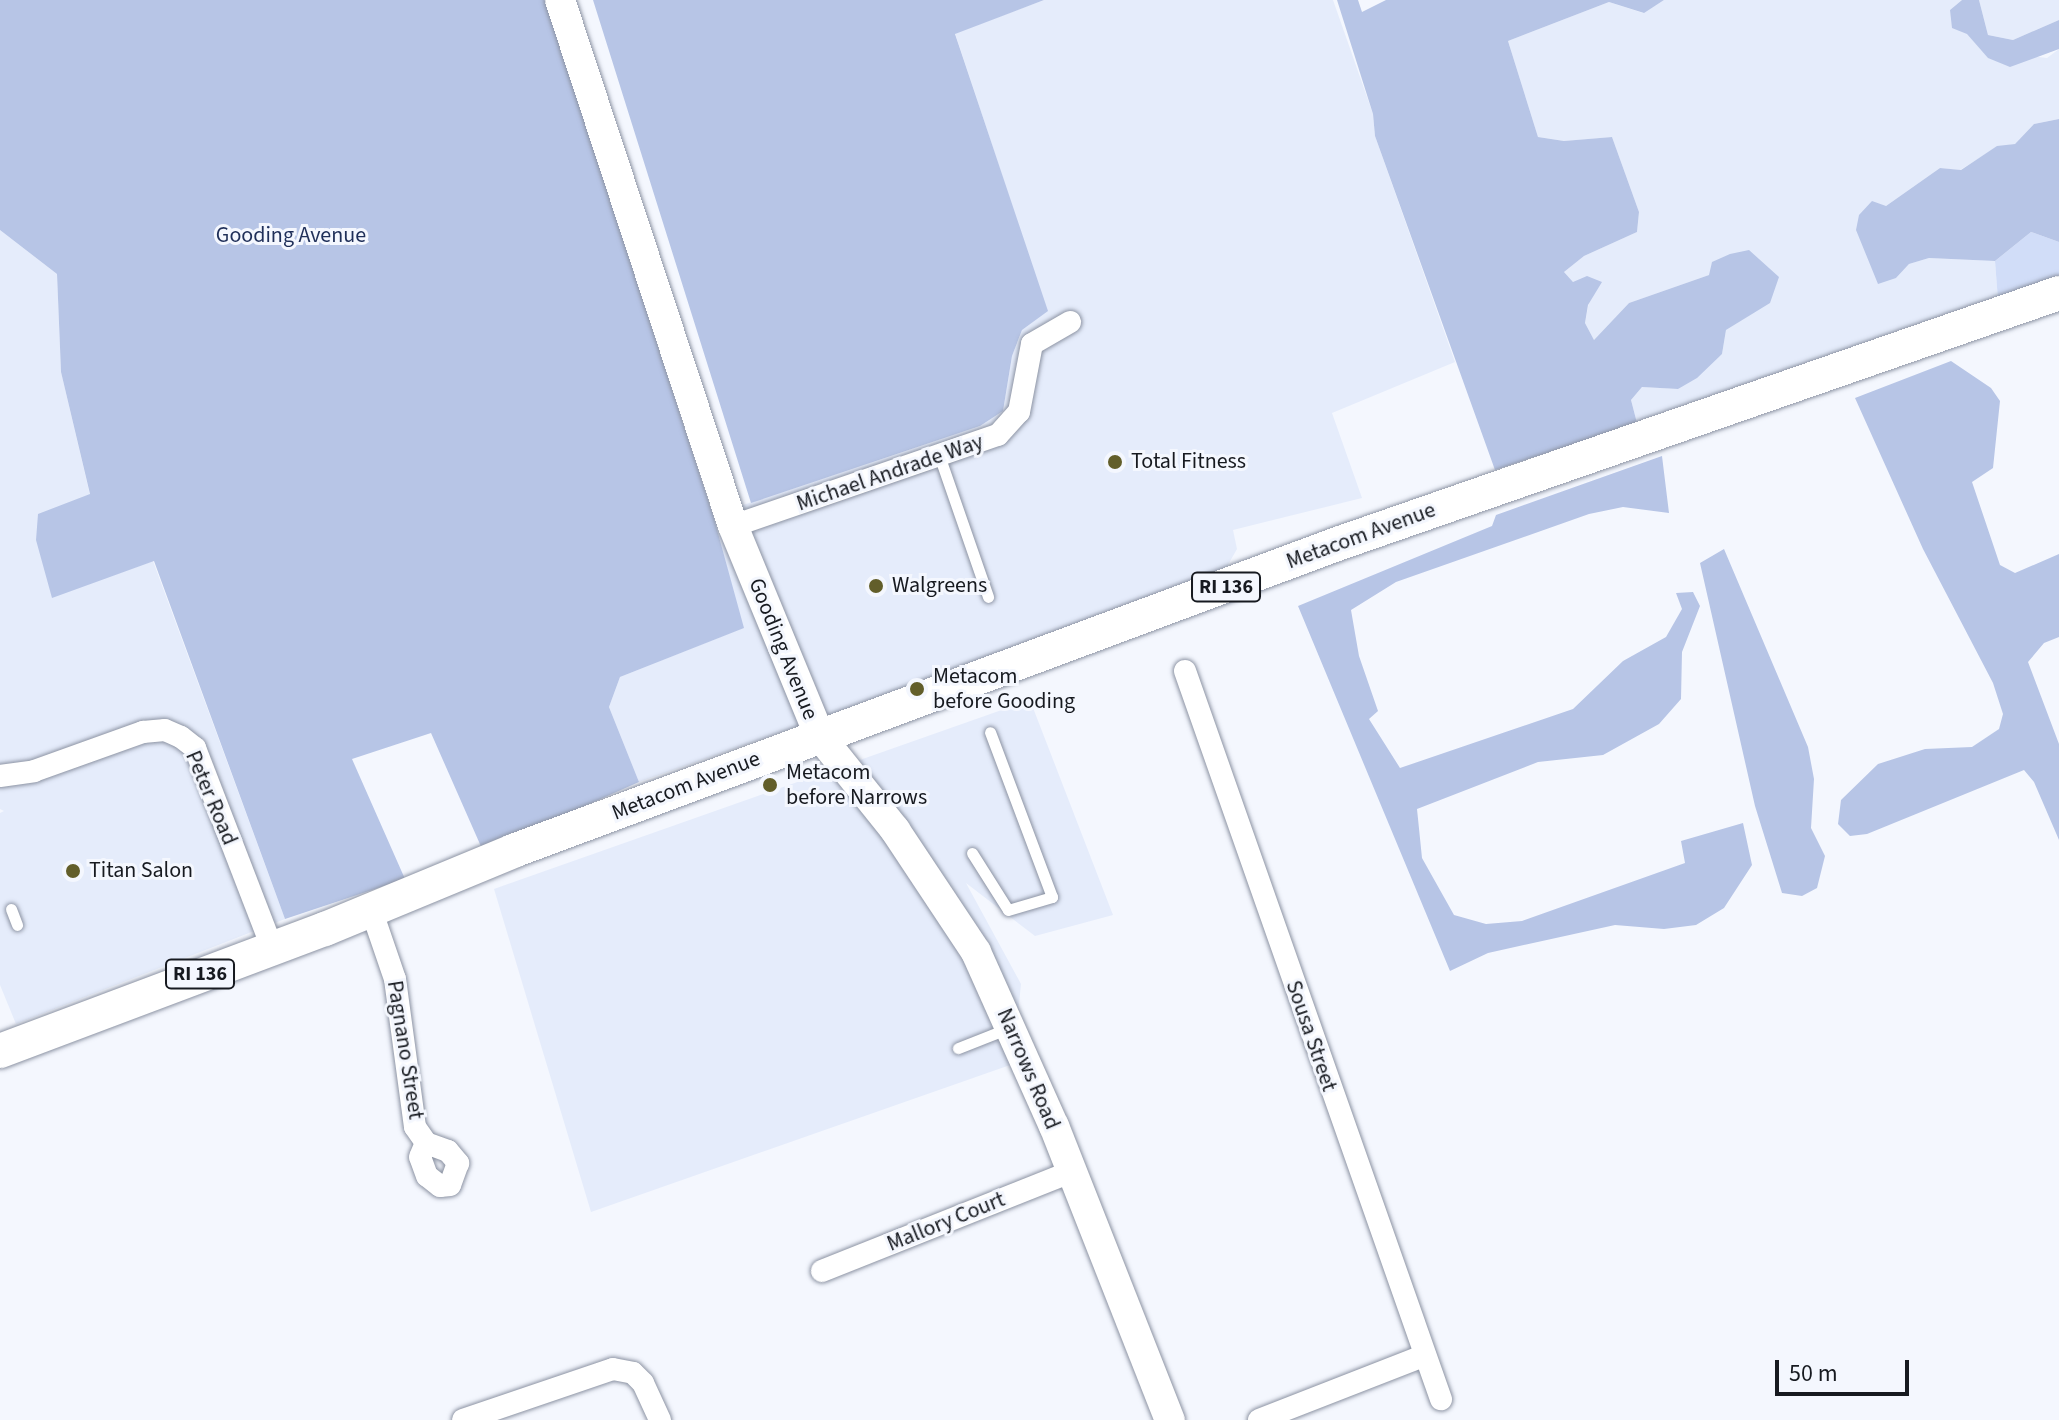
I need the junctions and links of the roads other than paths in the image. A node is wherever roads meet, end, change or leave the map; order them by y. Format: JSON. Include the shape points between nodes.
{"nodes":[{"id":1,"x":560,"y":0,"type":"edge"},
{"id":2,"x":2059,"y":293,"type":"edge"},
{"id":3,"x":1070,"y":322,"type":"dead end"},
{"id":4,"x":940,"y":458,"type":"junction"},
{"id":5,"x":733,"y":526,"type":"junction"},
{"id":6,"x":988,"y":597,"type":"dead end"},
{"id":7,"x":1185,"y":671,"type":"dead end"},
{"id":8,"x":990,"y":732,"type":"dead end"},
{"id":9,"x":825,"y":742,"type":"junction"},
{"id":10,"x":0,"y":776,"type":"edge"},
{"id":11,"x":972,"y":853,"type":"dead end"},
{"id":12,"x":385,"y":903,"type":"junction"},
{"id":13,"x":11,"y":909,"type":"dead end"},
{"id":14,"x":17,"y":925,"type":"dead end"},
{"id":15,"x":272,"y":948,"type":"junction"},
{"id":16,"x":1012,"y":1027,"type":"junction"},
{"id":17,"x":958,"y":1048,"type":"dead end"},
{"id":18,"x":0,"y":1051,"type":"edge"},
{"id":19,"x":426,"y":1143,"type":"dead end"},
{"id":20,"x":1071,"y":1172,"type":"junction"},
{"id":21,"x":822,"y":1271,"type":"dead end"},
{"id":22,"x":1423,"y":1356,"type":"junction"},
{"id":23,"x":1441,"y":1399,"type":"dead end"},
{"id":24,"x":463,"y":1420,"type":"edge"},
{"id":25,"x":660,"y":1420,"type":"edge"},
{"id":26,"x":1169,"y":1420,"type":"edge"},
{"id":27,"x":1259,"y":1420,"type":"edge"}],
"edges":[{"from":1,"to":5,"type":"main road","name":"Gooding Avenue"},
{"from":2,"to":9,"type":"main road","name":"Metacom Avenue","number":"RI 136"},
{"from":2,"to":9,"type":"main road","name":"Metacom Avenue","number":"RI 136","via":[[1626,465]]},
{"from":3,"to":4,"type":"street","name":"Michael Andrade Way","via":[[1032,344],[1014,421],[990,440]]},
{"from":4,"to":5,"type":"street","name":"Michael Andrade Way"},
{"from":4,"to":6,"type":"lane"},
{"from":5,"to":9,"type":"main road","name":"Gooding Avenue"},
{"from":7,"to":22,"type":"street","name":"Sousa Street"},
{"from":8,"to":11,"type":"lane","via":[[1052,897],[1008,910]]},
{"from":9,"to":12,"type":"main road","name":"Metacom Avenue","number":"RI 136"},
{"from":9,"to":16,"type":"main road","name":"Narrows Road","via":[[953,912]]},
{"from":10,"to":15,"type":"street","name":"Peter Road","via":[[34,771],[143,732],[165,730],[181,737],[195,748]]},
{"from":12,"to":15,"type":"main road","name":"Metacom Avenue","number":"RI 136"},
{"from":12,"to":19,"type":"street","name":"Pagnano Street","via":[[415,1127]]},
{"from":13,"to":14,"type":"lane"},
{"from":15,"to":18,"type":"main road","name":"Metacom Avenue","number":"RI 136","via":[[80,1012]]},
{"from":16,"to":17,"type":"lane"},
{"from":16,"to":20,"type":"main road","name":"Narrows Road"},
{"from":20,"to":21,"type":"street","name":"Mallory Court"},
{"from":20,"to":26,"type":"main road","name":"Narrows Road"},
{"from":22,"to":23,"type":"street","name":"Sousa Street"},
{"from":22,"to":27,"type":"street"},
{"from":24,"to":25,"type":"street","via":[[613,1369],[633,1373],[643,1383]]}]}
